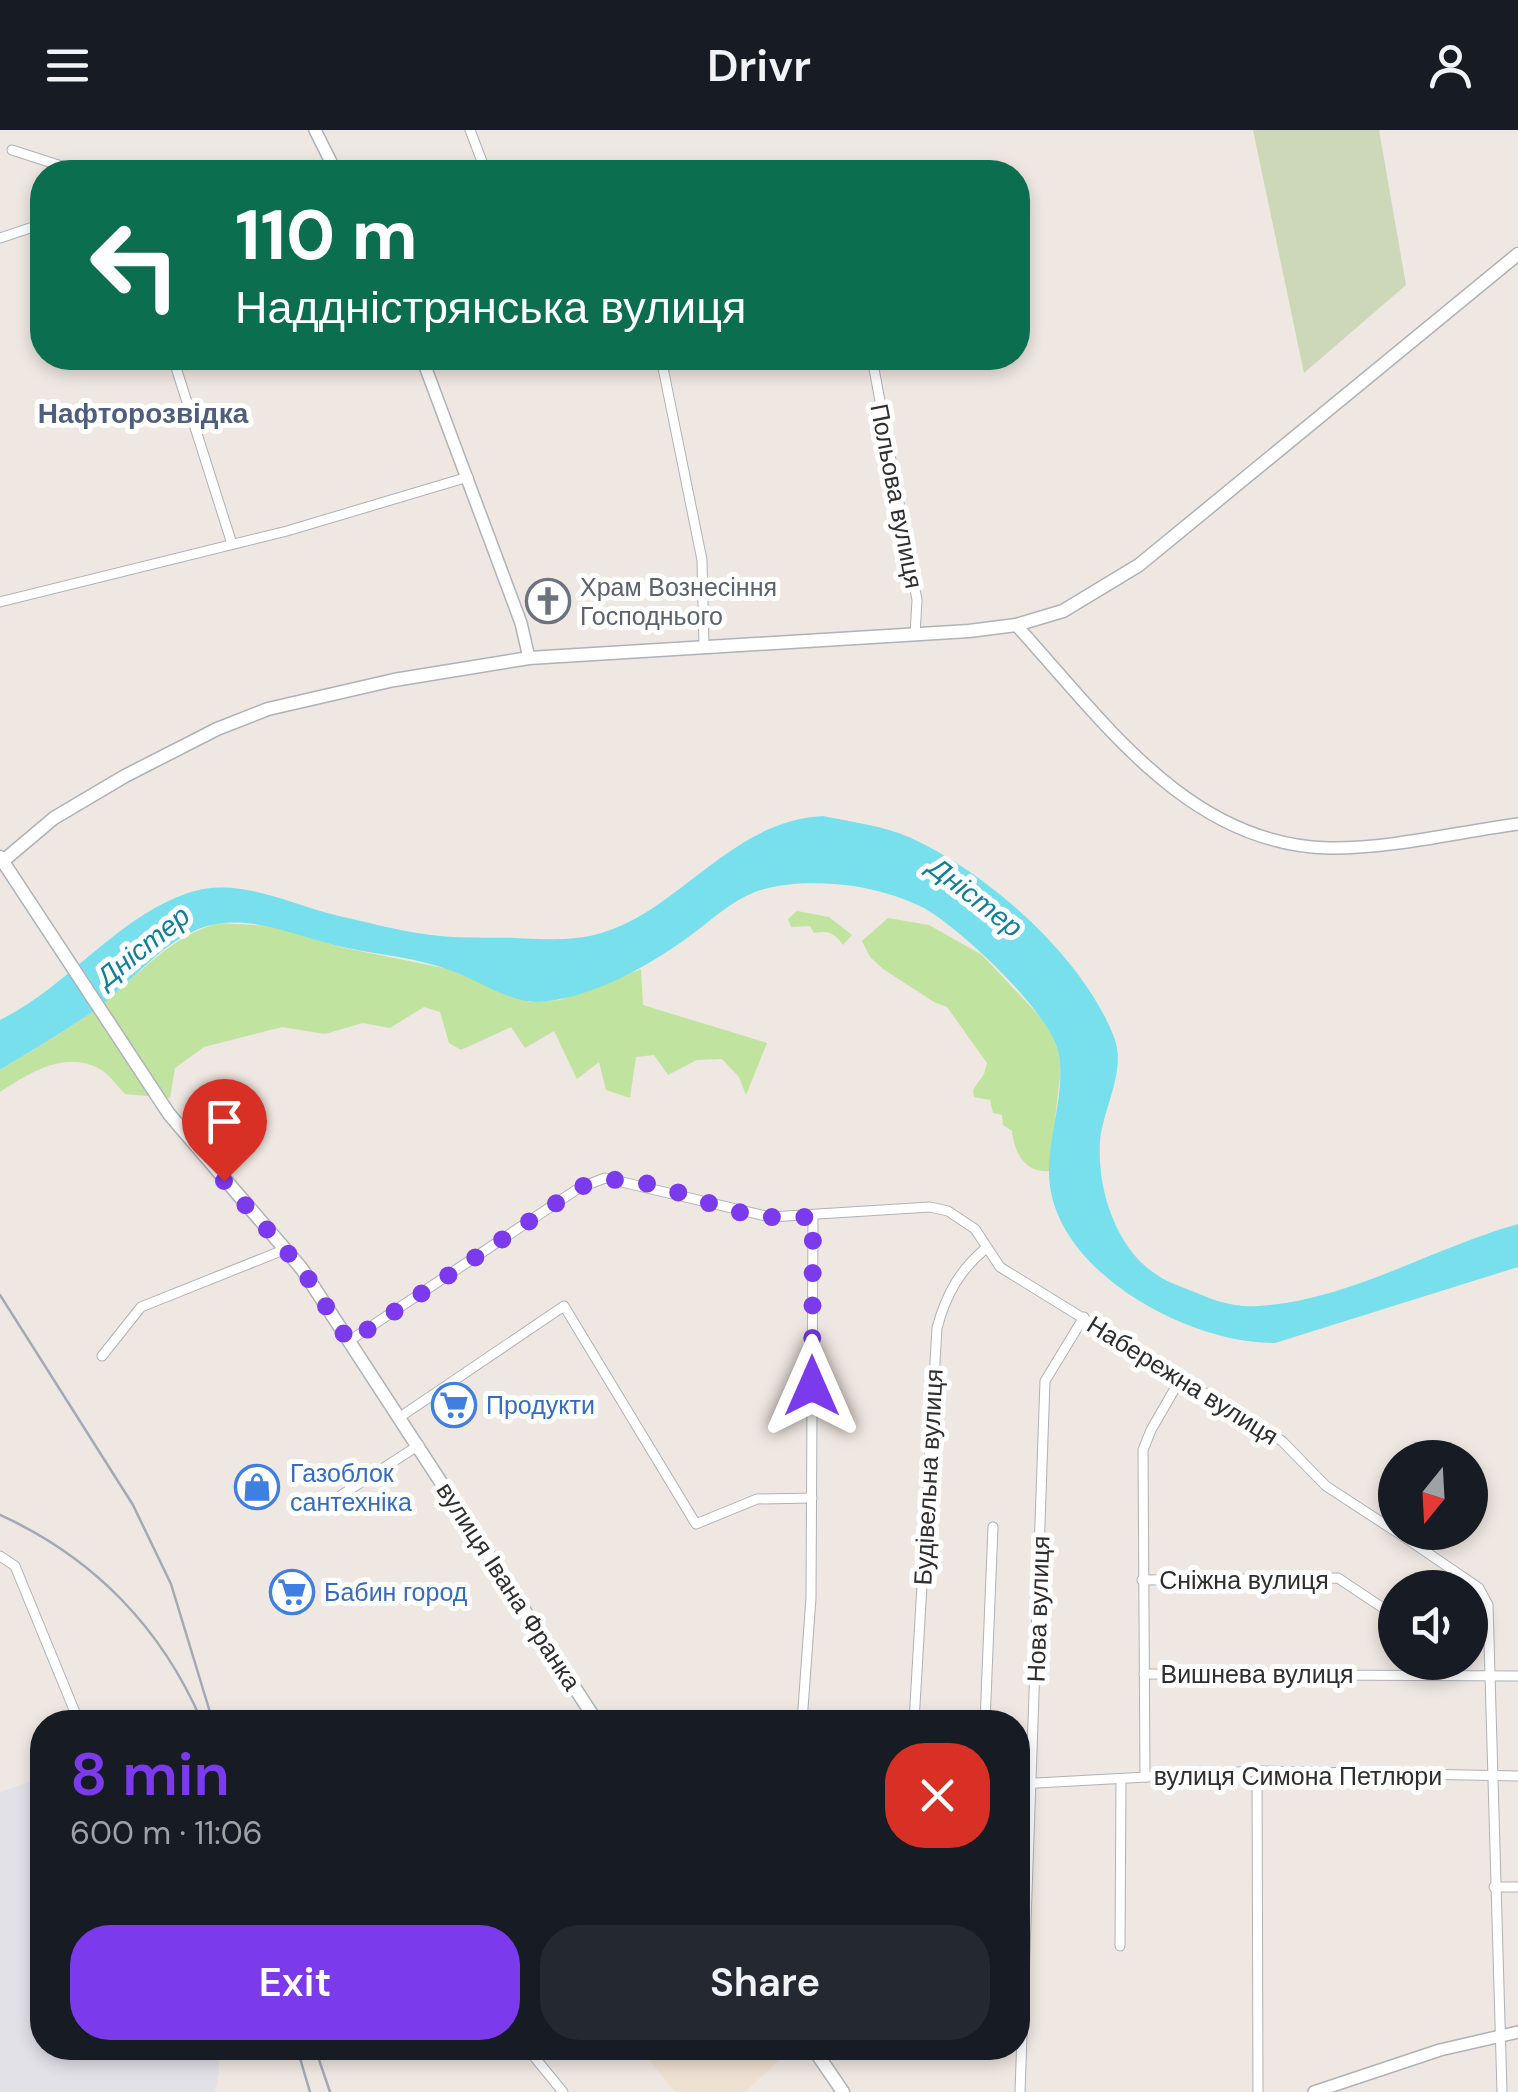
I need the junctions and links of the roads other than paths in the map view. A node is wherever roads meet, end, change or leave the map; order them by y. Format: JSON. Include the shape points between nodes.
{"nodes":[{"id":1,"x":315,"y":130,"type":"edge"},
{"id":2,"x":470,"y":130,"type":"edge"},
{"id":3,"x":12,"y":150,"type":"dead end"},
{"id":4,"x":43,"y":160,"type":"edge"},
{"id":5,"x":330,"y":160,"type":"edge"},
{"id":6,"x":481,"y":160,"type":"edge"},
{"id":7,"x":30,"y":228,"type":"edge"},
{"id":8,"x":0,"y":238,"type":"edge"},
{"id":9,"x":1518,"y":254,"type":"edge"},
{"id":10,"x":176,"y":370,"type":"edge"},
{"id":11,"x":427,"y":370,"type":"edge"},
{"id":12,"x":663,"y":370,"type":"edge"},
{"id":13,"x":874,"y":370,"type":"edge"},
{"id":14,"x":468,"y":477,"type":"junction"},
{"id":15,"x":232,"y":544,"type":"junction"},
{"id":16,"x":0,"y":602,"type":"edge"},
{"id":17,"x":1016,"y":625,"type":"junction"},
{"id":18,"x":915,"y":635,"type":"junction"},
{"id":19,"x":704,"y":647,"type":"junction"},
{"id":20,"x":529,"y":658,"type":"junction"},
{"id":21,"x":1518,"y":824,"type":"edge"},
{"id":22,"x":2,"y":859,"type":"edge"},
{"id":23,"x":813,"y":1217,"type":"junction"},
{"id":24,"x":286,"y":1248,"type":"junction"},
{"id":25,"x":986,"y":1248,"type":"junction"},
{"id":26,"x":1084,"y":1317,"type":"junction"},
{"id":27,"x":349,"y":1342,"type":"junction"},
{"id":28,"x":102,"y":1356,"type":"dead end"},
{"id":29,"x":1181,"y":1378,"type":"junction"},
{"id":30,"x":400,"y":1417,"type":"junction"},
{"id":31,"x":419,"y":1444,"type":"junction"},
{"id":32,"x":812,"y":1498,"type":"junction"},
{"id":33,"x":326,"y":1505,"type":"dead end"},
{"id":34,"x":1378,"y":1520,"type":"edge"},
{"id":35,"x":993,"y":1526,"type":"dead end"},
{"id":36,"x":1422,"y":1550,"type":"edge"},
{"id":37,"x":0,"y":1556,"type":"edge"},
{"id":38,"x":1142,"y":1580,"type":"junction"},
{"id":39,"x":1378,"y":1605,"type":"edge"},
{"id":40,"x":1144,"y":1674,"type":"junction"},
{"id":41,"x":1378,"y":1675,"type":"edge"},
{"id":42,"x":1490,"y":1676,"type":"junction"},
{"id":43,"x":1518,"y":1676,"type":"edge"},
{"id":44,"x":74,"y":1710,"type":"edge"},
{"id":45,"x":588,"y":1710,"type":"edge"},
{"id":46,"x":803,"y":1710,"type":"edge"},
{"id":47,"x":915,"y":1710,"type":"edge"},
{"id":48,"x":985,"y":1710,"type":"edge"},
{"id":49,"x":1257,"y":1772,"type":"junction"},
{"id":50,"x":1493,"y":1776,"type":"junction"},
{"id":51,"x":1518,"y":1776,"type":"edge"},
{"id":52,"x":1144,"y":1777,"type":"junction"},
{"id":53,"x":1121,"y":1779,"type":"junction"},
{"id":54,"x":1032,"y":1784,"type":"junction"},
{"id":55,"x":1030,"y":1835,"type":"edge"},
{"id":56,"x":1494,"y":1887,"type":"junction"},
{"id":57,"x":1518,"y":1887,"type":"edge"},
{"id":58,"x":1120,"y":1946,"type":"dead end"},
{"id":59,"x":1518,"y":2032,"type":"edge"},
{"id":60,"x":1500,"y":2036,"type":"junction"},
{"id":61,"x":537,"y":2060,"type":"edge"},
{"id":62,"x":821,"y":2060,"type":"edge"},
{"id":63,"x":1021,"y":2060,"type":"edge"},
{"id":64,"x":1348,"y":2086,"type":"edge"},
{"id":65,"x":563,"y":2092,"type":"edge"},
{"id":66,"x":843,"y":2092,"type":"edge"},
{"id":67,"x":1020,"y":2092,"type":"edge"},
{"id":68,"x":1258,"y":2092,"type":"edge"},
{"id":69,"x":1314,"y":2092,"type":"edge"},
{"id":70,"x":1502,"y":2092,"type":"edge"}],
"edges":[{"from":1,"to":5,"type":"street"},
{"from":2,"to":6,"type":"street"},
{"from":3,"to":4,"type":"street"},
{"from":7,"to":8,"type":"street"},
{"from":9,"to":17,"type":"main road","via":[[1138,565],[1063,611]]},
{"from":10,"to":15,"type":"street"},
{"from":11,"to":14,"type":"street"},
{"from":12,"to":19,"type":"street","via":[[702,560]]},
{"from":13,"to":18,"type":"street","name":"Польова вулиця","via":[[916,600]]},
{"from":14,"to":15,"type":"street"},
{"from":14,"to":20,"type":"street"},
{"from":15,"to":16,"type":"street"},
{"from":17,"to":18,"type":"main road"},
{"from":17,"to":21,"type":"street","via":[[1149,770],[1240,830],[1329,848]]},
{"from":18,"to":19,"type":"main road"},
{"from":19,"to":20,"type":"main road"},
{"from":20,"to":22,"type":"main road","via":[[268,709],[125,776]]},
{"from":22,"to":24,"type":"main road","name":"вулиця Івана Франка","via":[[169,1114]]},
{"from":23,"to":25,"type":"street","name":"Набережна вулиця","via":[[948,1211],[975,1228]]},
{"from":23,"to":27,"type":"street","via":[[744,1214],[605,1178],[579,1188]]},
{"from":23,"to":32,"type":"street"},
{"from":24,"to":27,"type":"main road","name":"вулиця Івана Франка"},
{"from":24,"to":28,"type":"street","via":[[141,1307]]},
{"from":25,"to":26,"type":"street","name":"Набережна вулиця","via":[[1000,1267]]},
{"from":25,"to":47,"type":"street","name":"Будівельна вулиця","via":[[958,1276],[937,1328]]},
{"from":26,"to":29,"type":"street","name":"Набережна вулиця"},
{"from":26,"to":54,"type":"street","name":"Нова вулиця","via":[[1046,1380]]},
{"from":27,"to":30,"type":"main road","name":"вулиця Івана Франка"},
{"from":29,"to":34,"type":"street","name":"Набережна вулиця","via":[[1282,1441],[1326,1486]]},
{"from":29,"to":38,"type":"street","via":[[1143,1450]]},
{"from":30,"to":31,"type":"main road","name":"вулиця Івана Франка"},
{"from":30,"to":32,"type":"street","via":[[564,1306],[696,1524],[757,1499]]},
{"from":31,"to":33,"type":"street"},
{"from":31,"to":45,"type":"main road","name":"вулиця Івана Франка"},
{"from":32,"to":46,"type":"street"},
{"from":35,"to":48,"type":"street"},
{"from":36,"to":42,"type":"street","name":"Набережна вулиця","via":[[1484,1594]]},
{"from":37,"to":44,"type":"street","via":[[14,1566]]},
{"from":38,"to":39,"type":"street","name":"Сніжна вулиця","via":[[1338,1578]]},
{"from":38,"to":40,"type":"street"},
{"from":40,"to":41,"type":"street","name":"Вишнева вулиця"},
{"from":40,"to":52,"type":"street"},
{"from":42,"to":43,"type":"street","name":"Вишнева вулиця"},
{"from":42,"to":50,"type":"street"},
{"from":49,"to":50,"type":"street","name":"вулиця Симона Петлюри"},
{"from":49,"to":52,"type":"street","name":"вулиця Симона Петлюри"},
{"from":49,"to":68,"type":"street"},
{"from":50,"to":51,"type":"street","name":"вулиця Симона Петлюри"},
{"from":50,"to":56,"type":"street"},
{"from":52,"to":53,"type":"street","name":"вулиця Симона Петлюри"},
{"from":53,"to":54,"type":"street","name":"вулиця Симона Петлюри"},
{"from":53,"to":58,"type":"street"},
{"from":54,"to":55,"type":"street","name":"Нова вулиця"},
{"from":56,"to":57,"type":"street"},
{"from":56,"to":60,"type":"street"},
{"from":59,"to":60,"type":"street"},
{"from":60,"to":64,"type":"street","via":[[1440,2050]]},
{"from":60,"to":70,"type":"street"},
{"from":61,"to":65,"type":"street"},
{"from":62,"to":66,"type":"main road"},
{"from":63,"to":67,"type":"street","name":"Нова вулиця"},
{"from":64,"to":69,"type":"street"}]}
